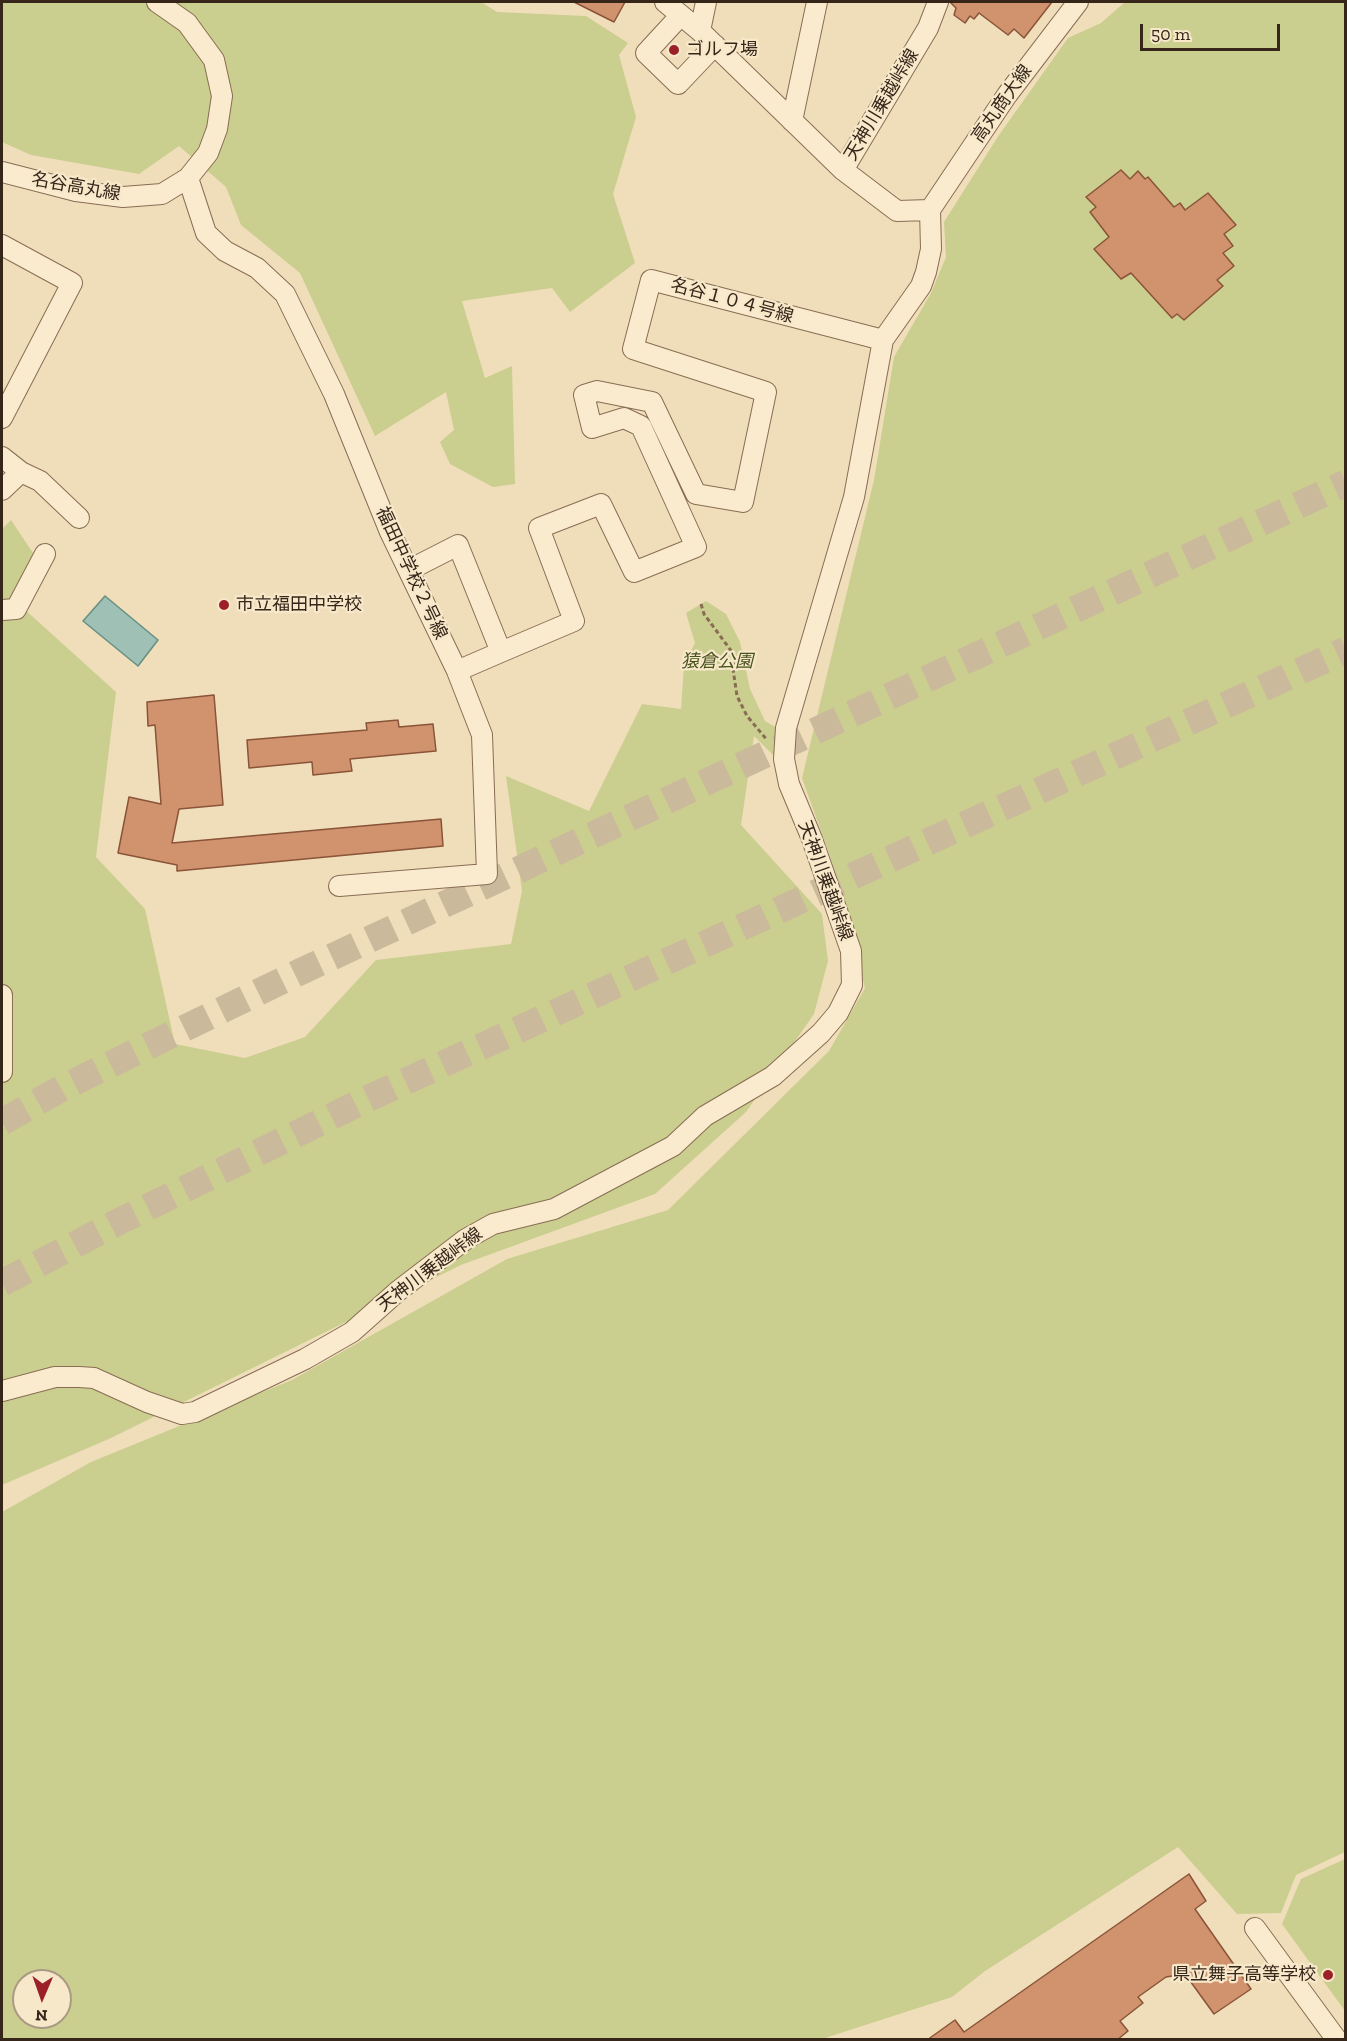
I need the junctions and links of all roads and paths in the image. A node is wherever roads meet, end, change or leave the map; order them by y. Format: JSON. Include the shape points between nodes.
{"nodes":[{"id":1,"x":157,"y":2,"type":"edge"},
{"id":2,"x":665,"y":2,"type":"edge"},
{"id":3,"x":706,"y":2,"type":"edge"},
{"id":4,"x":817,"y":2,"type":"edge"},
{"id":5,"x":938,"y":2,"type":"edge"},
{"id":6,"x":1078,"y":2,"type":"edge"},
{"id":7,"x":681,"y":15,"type":"junction"},
{"id":8,"x":700,"y":31,"type":"junction"},
{"id":9,"x":715,"y":45,"type":"junction"},
{"id":10,"x":792,"y":121,"type":"junction"},
{"id":11,"x":843,"y":170,"type":"junction"},
{"id":12,"x":2,"y":172,"type":"edge"},
{"id":13,"x":188,"y":178,"type":"junction"},
{"id":14,"x":930,"y":210,"type":"junction"},
{"id":15,"x":2,"y":245,"type":"edge"},
{"id":16,"x":883,"y":340,"type":"junction"},
{"id":17,"x":2,"y":418,"type":"edge"},
{"id":18,"x":2,"y":457,"type":"edge"},
{"id":19,"x":21,"y":472,"type":"junction"},
{"id":20,"x":2,"y":490,"type":"edge"},
{"id":21,"x":80,"y":518,"type":"dead end"},
{"id":22,"x":45,"y":554,"type":"dead end"},
{"id":23,"x":409,"y":570,"type":"junction"},
{"id":24,"x":701,"y":604,"type":"dead end"},
{"id":25,"x":2,"y":610,"type":"edge"},
{"id":26,"x":501,"y":652,"type":"junction"},
{"id":27,"x":457,"y":671,"type":"junction"},
{"id":28,"x":784,"y":759,"type":"junction"},
{"id":29,"x":339,"y":886,"type":"dead end"},
{"id":30,"x":2,"y":995,"type":"edge"},
{"id":31,"x":2,"y":1072,"type":"edge"},
{"id":32,"x":2,"y":1391,"type":"edge"},
{"id":33,"x":1255,"y":1928,"type":"dead end"},
{"id":34,"x":1337,"y":2040,"type":"edge"}],
"edges":[{"from":1,"to":13,"type":"street","name":"名谷高丸線","via":[[187,23],[214,60],[222,96],[217,129],[208,153]]},
{"from":2,"to":7,"type":"street"},
{"from":3,"to":8,"type":"street"},
{"from":4,"to":10,"type":"street"},
{"from":5,"to":11,"type":"street","name":"天神川乗越峠線","via":[[928,28]]},
{"from":6,"to":14,"type":"street","name":"高丸商大線","via":[[1007,95]]},
{"from":7,"to":8,"type":"street"},
{"from":7,"to":9,"type":"street","via":[[646,54],[678,84]]},
{"from":8,"to":9,"type":"street"},
{"from":9,"to":10,"type":"street"},
{"from":10,"to":11,"type":"street"},
{"from":11,"to":14,"type":"street","name":"天神川乗越峠線","via":[[897,211]]},
{"from":12,"to":13,"type":"street","name":"名谷高丸線","via":[[76,191],[123,197],[162,194]]},
{"from":13,"to":23,"type":"street","name":"福田中学校２号線","via":[[206,233],[225,252],[257,268],[285,294],[334,394]]},
{"from":14,"to":16,"type":"street","name":"天神川乗越峠線","via":[[931,249],[924,279]]},
{"from":15,"to":17,"type":"street","via":[[72,282]]},
{"from":16,"to":26,"type":"street","name":"名谷１０４号線","via":[[651,280],[633,349],[766,392],[743,502],[696,494],[651,402],[597,391],[584,395],[592,428],[624,418],[641,426],[696,547],[634,573],[601,504],[539,528],[574,621]]},
{"from":16,"to":28,"type":"street","name":"天神川乗越峠線","via":[[854,497],[786,728]]},
{"from":18,"to":19,"type":"street"},
{"from":19,"to":20,"type":"street"},
{"from":19,"to":21,"type":"street","via":[[40,482]]},
{"from":22,"to":25,"type":"street","via":[[16,609]]},
{"from":23,"to":26,"type":"street","via":[[458,545]]},
{"from":23,"to":27,"type":"street","name":"福田中学校２号線"},
{"from":24,"to":28,"type":"path","via":[[735,656],[736,696],[747,716]]},
{"from":26,"to":27,"type":"street"},
{"from":27,"to":29,"type":"street","name":"福田中学校２号線","via":[[482,735],[487,874]]},
{"from":28,"to":32,"type":"street","name":"天神川乗越峠線","via":[[792,794],[845,930],[854,975],[849,996],[838,1013],[773,1076],[705,1116],[673,1146],[639,1166],[554,1209],[493,1224],[466,1239],[352,1332],[195,1412],[182,1414],[94,1378],[54,1377]]},
{"from":30,"to":31,"type":"street"},
{"from":33,"to":34,"type":"street"}]}
